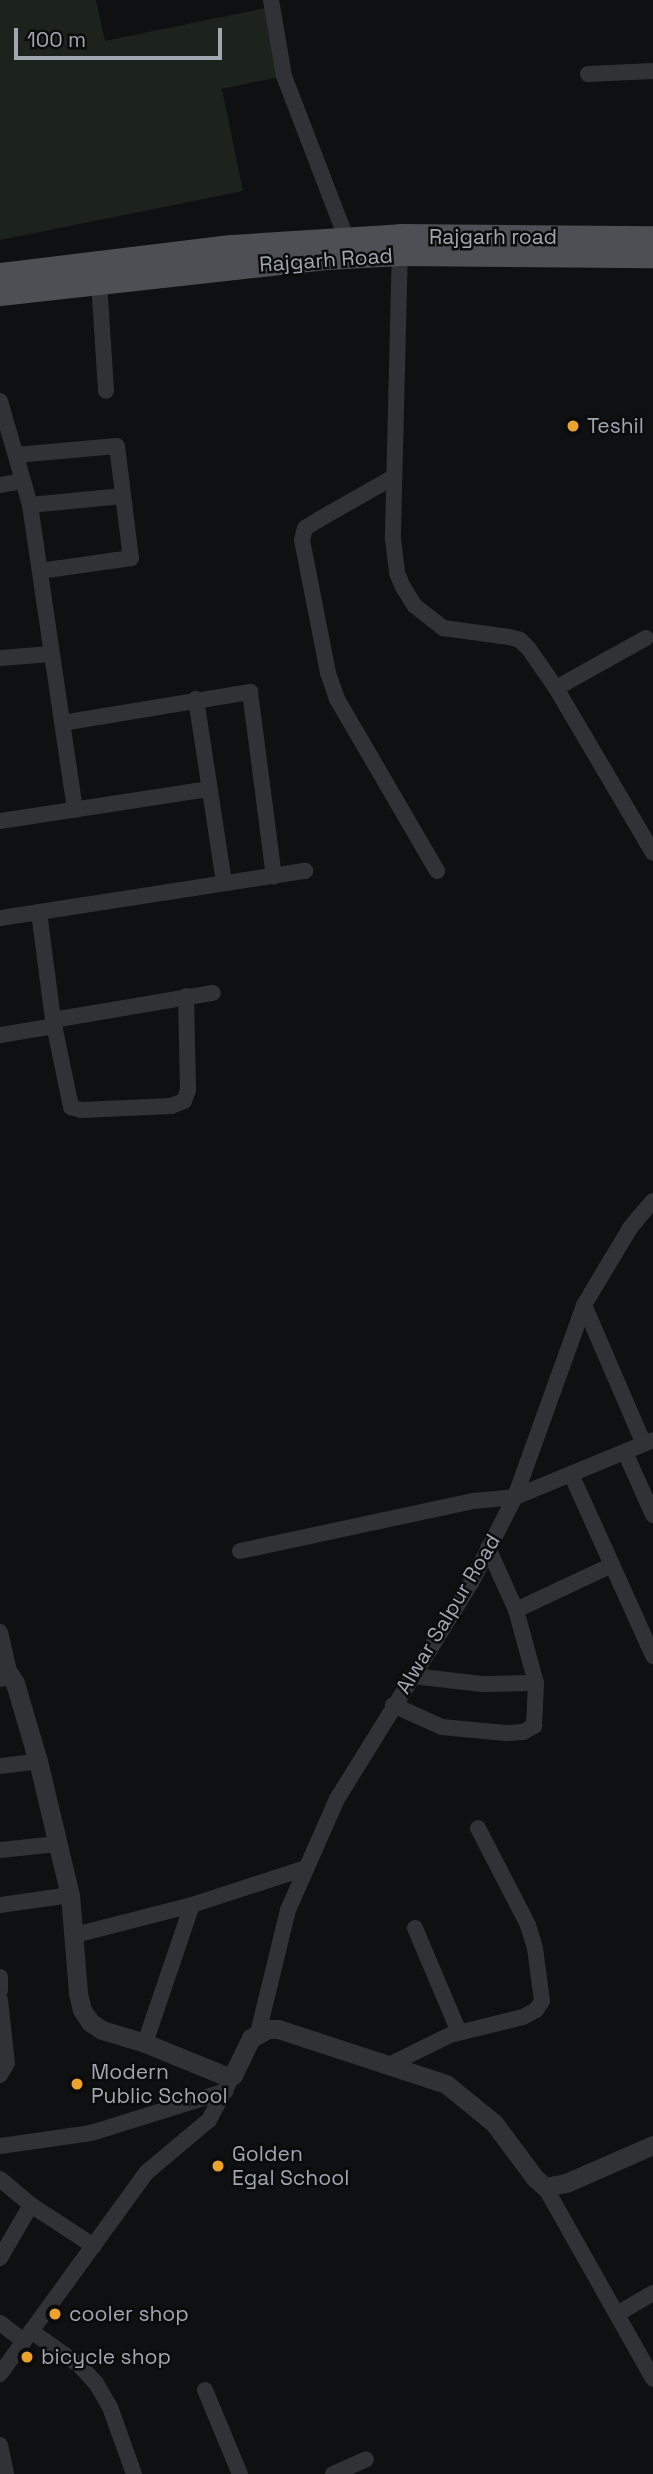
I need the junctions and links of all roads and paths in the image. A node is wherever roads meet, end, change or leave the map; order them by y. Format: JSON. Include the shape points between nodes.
{"nodes":[{"id":1,"x":271,"y":0,"type":"edge"},
{"id":2,"x":653,"y":71,"type":"edge"},
{"id":3,"x":587,"y":74,"type":"dead end"},
{"id":4,"x":653,"y":238,"type":"edge"},
{"id":5,"x":347,"y":240,"type":"junction"},
{"id":6,"x":400,"y":245,"type":"junction"},
{"id":7,"x":653,"y":256,"type":"edge"},
{"id":8,"x":0,"y":275,"type":"edge"},
{"id":9,"x":99,"y":282,"type":"junction"},
{"id":10,"x":0,"y":294,"type":"edge"},
{"id":11,"x":106,"y":391,"type":"dead end"},
{"id":12,"x":0,"y":401,"type":"edge"},
{"id":13,"x":16,"y":455,"type":"junction"},
{"id":14,"x":392,"y":478,"type":"junction"},
{"id":15,"x":23,"y":481,"type":"junction"},
{"id":16,"x":0,"y":485,"type":"edge"},
{"id":17,"x":123,"y":496,"type":"junction"},
{"id":18,"x":30,"y":505,"type":"junction"},
{"id":19,"x":40,"y":571,"type":"junction"},
{"id":20,"x":646,"y":638,"type":"dead end"},
{"id":21,"x":51,"y":654,"type":"junction"},
{"id":22,"x":0,"y":658,"type":"edge"},
{"id":23,"x":556,"y":688,"type":"junction"},
{"id":24,"x":196,"y":699,"type":"junction"},
{"id":25,"x":62,"y":723,"type":"junction"},
{"id":26,"x":210,"y":789,"type":"junction"},
{"id":27,"x":75,"y":810,"type":"junction"},
{"id":28,"x":0,"y":821,"type":"edge"},
{"id":29,"x":653,"y":853,"type":"edge"},
{"id":30,"x":305,"y":871,"type":"dead end"},
{"id":31,"x":437,"y":871,"type":"dead end"},
{"id":32,"x":274,"y":876,"type":"junction"},
{"id":33,"x":223,"y":883,"type":"junction"},
{"id":34,"x":39,"y":912,"type":"junction"},
{"id":35,"x":0,"y":918,"type":"edge"},
{"id":36,"x":213,"y":992,"type":"dead end"},
{"id":37,"x":186,"y":996,"type":"junction"},
{"id":38,"x":54,"y":1023,"type":"junction"},
{"id":39,"x":0,"y":1035,"type":"edge"},
{"id":40,"x":653,"y":1201,"type":"edge"},
{"id":41,"x":584,"y":1305,"type":"junction"},
{"id":42,"x":648,"y":1442,"type":"edge"},
{"id":43,"x":625,"y":1452,"type":"junction"},
{"id":44,"x":571,"y":1474,"type":"junction"},
{"id":45,"x":514,"y":1497,"type":"junction"},
{"id":46,"x":653,"y":1516,"type":"edge"},
{"id":47,"x":488,"y":1548,"type":"junction"},
{"id":48,"x":240,"y":1551,"type":"dead end"},
{"id":49,"x":612,"y":1565,"type":"junction"},
{"id":50,"x":516,"y":1610,"type":"junction"},
{"id":51,"x":0,"y":1632,"type":"edge"},
{"id":52,"x":653,"y":1656,"type":"edge"},
{"id":53,"x":5,"y":1676,"type":"edge"},
{"id":54,"x":413,"y":1676,"type":"junction"},
{"id":55,"x":536,"y":1684,"type":"junction"},
{"id":56,"x":393,"y":1705,"type":"junction"},
{"id":57,"x":38,"y":1761,"type":"junction"},
{"id":58,"x":0,"y":1766,"type":"edge"},
{"id":59,"x":478,"y":1828,"type":"dead end"},
{"id":60,"x":58,"y":1844,"type":"junction"},
{"id":61,"x":0,"y":1850,"type":"edge"},
{"id":62,"x":306,"y":1868,"type":"junction"},
{"id":63,"x":70,"y":1895,"type":"junction"},
{"id":64,"x":0,"y":1905,"type":"edge"},
{"id":65,"x":192,"y":1905,"type":"junction"},
{"id":66,"x":415,"y":1928,"type":"dead end"},
{"id":67,"x":75,"y":1935,"type":"junction"},
{"id":68,"x":0,"y":1977,"type":"edge"},
{"id":69,"x":0,"y":1990,"type":"edge"},
{"id":70,"x":0,"y":2000,"type":"edge"},
{"id":71,"x":459,"y":2032,"type":"junction"},
{"id":72,"x":258,"y":2033,"type":"junction"},
{"id":73,"x":145,"y":2043,"type":"junction"},
{"id":74,"x":391,"y":2064,"type":"junction"},
{"id":75,"x":0,"y":2076,"type":"edge"},
{"id":76,"x":230,"y":2083,"type":"junction"},
{"id":77,"x":653,"y":2145,"type":"edge"},
{"id":78,"x":0,"y":2146,"type":"edge"},
{"id":79,"x":0,"y":2179,"type":"edge"},
{"id":80,"x":545,"y":2187,"type":"junction"},
{"id":81,"x":31,"y":2204,"type":"junction"},
{"id":82,"x":94,"y":2246,"type":"junction"},
{"id":83,"x":0,"y":2258,"type":"edge"},
{"id":84,"x":653,"y":2293,"type":"edge"},
{"id":85,"x":617,"y":2314,"type":"junction"},
{"id":86,"x":0,"y":2323,"type":"edge"},
{"id":87,"x":27,"y":2336,"type":"junction"},
{"id":88,"x":0,"y":2374,"type":"edge"},
{"id":89,"x":653,"y":2379,"type":"edge"},
{"id":90,"x":205,"y":2390,"type":"dead end"},
{"id":91,"x":0,"y":2445,"type":"edge"},
{"id":92,"x":366,"y":2459,"type":"dead end"},
{"id":93,"x":6,"y":2474,"type":"edge"},
{"id":94,"x":134,"y":2474,"type":"edge"},
{"id":95,"x":240,"y":2474,"type":"edge"},
{"id":96,"x":333,"y":2474,"type":"edge"}],
"edges":[{"from":1,"to":5,"type":"street","via":[[284,76]]},
{"from":2,"to":3,"type":"street"},
{"from":4,"to":6,"type":"main road","name":"Rajgarh road"},
{"from":5,"to":6,"type":"main road","name":"Rajgarh road"},
{"from":5,"to":8,"type":"main road","name":"Rajgarh road","via":[[233,247]]},
{"from":6,"to":7,"type":"main road","name":"Rajgarh Road"},
{"from":6,"to":9,"type":"main road","name":"Rajgarh Road","via":[[326,258]]},
{"from":6,"to":14,"type":"street"},
{"from":9,"to":10,"type":"main road","name":"Rajgarh Road"},
{"from":9,"to":11,"type":"street"},
{"from":12,"to":13,"type":"street"},
{"from":13,"to":15,"type":"street"},
{"from":13,"to":17,"type":"street","via":[[117,446]]},
{"from":14,"to":23,"type":"street","via":[[394,557],[403,587],[415,606],[443,628],[520,640]]},
{"from":14,"to":31,"type":"street","via":[[306,528],[303,540],[337,699]]},
{"from":15,"to":16,"type":"street"},
{"from":15,"to":18,"type":"street"},
{"from":17,"to":18,"type":"street"},
{"from":17,"to":19,"type":"street","via":[[131,558]]},
{"from":18,"to":19,"type":"street"},
{"from":19,"to":21,"type":"street"},
{"from":20,"to":23,"type":"street"},
{"from":21,"to":22,"type":"street"},
{"from":21,"to":25,"type":"street"},
{"from":23,"to":29,"type":"street"},
{"from":24,"to":25,"type":"street"},
{"from":24,"to":26,"type":"street"},
{"from":24,"to":32,"type":"street","via":[[250,692]]},
{"from":25,"to":27,"type":"street"},
{"from":26,"to":27,"type":"street"},
{"from":26,"to":33,"type":"street"},
{"from":27,"to":28,"type":"street"},
{"from":30,"to":32,"type":"street"},
{"from":32,"to":33,"type":"street"},
{"from":33,"to":34,"type":"street"},
{"from":34,"to":35,"type":"street"},
{"from":34,"to":38,"type":"street"},
{"from":36,"to":37,"type":"street"},
{"from":37,"to":38,"type":"street"},
{"from":37,"to":38,"type":"street","via":[[188,1090],[184,1101],[171,1106],[71,1107]]},
{"from":38,"to":39,"type":"street"},
{"from":40,"to":41,"type":"street","name":"Alwar Salpur Road","via":[[630,1228]]},
{"from":41,"to":42,"type":"street"},
{"from":41,"to":45,"type":"street","name":"Alwar Salpur Road"},
{"from":42,"to":43,"type":"street"},
{"from":43,"to":44,"type":"street"},
{"from":43,"to":46,"type":"street"},
{"from":44,"to":45,"type":"street"},
{"from":44,"to":49,"type":"street"},
{"from":45,"to":47,"type":"street","name":"Alwar Salpur Road"},
{"from":45,"to":48,"type":"street","via":[[474,1501]]},
{"from":47,"to":50,"type":"street"},
{"from":47,"to":54,"type":"street","name":"Alwar Salpur Road"},
{"from":49,"to":50,"type":"street"},
{"from":49,"to":52,"type":"street"},
{"from":50,"to":55,"type":"street"},
{"from":51,"to":53,"type":"street"},
{"from":53,"to":57,"type":"street","via":[[15,1683]]},
{"from":54,"to":55,"type":"street","via":[[482,1685]]},
{"from":54,"to":56,"type":"street","name":"Alwar Salpur Road"},
{"from":55,"to":56,"type":"street","via":[[534,1726],[523,1732],[442,1727]]},
{"from":56,"to":62,"type":"street","name":"Alwar Salpur Road","via":[[337,1799]]},
{"from":57,"to":58,"type":"street"},
{"from":57,"to":60,"type":"street"},
{"from":59,"to":71,"type":"street","via":[[528,1925],[536,1948],[541,2001],[523,2017]]},
{"from":60,"to":61,"type":"street"},
{"from":60,"to":63,"type":"street"},
{"from":62,"to":65,"type":"street"},
{"from":62,"to":72,"type":"street","name":"Alwar Salpur Road","via":[[288,1909]]},
{"from":63,"to":64,"type":"street"},
{"from":63,"to":67,"type":"street"},
{"from":65,"to":67,"type":"street"},
{"from":65,"to":73,"type":"street"},
{"from":66,"to":71,"type":"street"},
{"from":67,"to":73,"type":"street","via":[[82,2010],[102,2030]]},
{"from":68,"to":69,"type":"street"},
{"from":70,"to":75,"type":"street","via":[[7,2063]]},
{"from":71,"to":74,"type":"street"},
{"from":72,"to":74,"type":"street","via":[[291,2031]]},
{"from":72,"to":76,"type":"street","via":[[251,2038]]},
{"from":73,"to":76,"type":"street","via":[[226,2076]]},
{"from":74,"to":80,"type":"street","via":[[446,2084],[480,2110]]},
{"from":76,"to":78,"type":"street","via":[[90,2133]]},
{"from":76,"to":82,"type":"street","via":[[209,2120],[147,2172]]},
{"from":77,"to":80,"type":"street","via":[[566,2183]]},
{"from":79,"to":81,"type":"street"},
{"from":80,"to":85,"type":"street"},
{"from":81,"to":82,"type":"street"},
{"from":81,"to":83,"type":"street"},
{"from":82,"to":87,"type":"street"},
{"from":84,"to":85,"type":"street"},
{"from":85,"to":89,"type":"street"},
{"from":86,"to":87,"type":"street"},
{"from":87,"to":88,"type":"street"},
{"from":87,"to":94,"type":"street","via":[[79,2365],[96,2383],[110,2407]]},
{"from":90,"to":95,"type":"street"},
{"from":91,"to":93,"type":"street"},
{"from":92,"to":96,"type":"street"}]}
